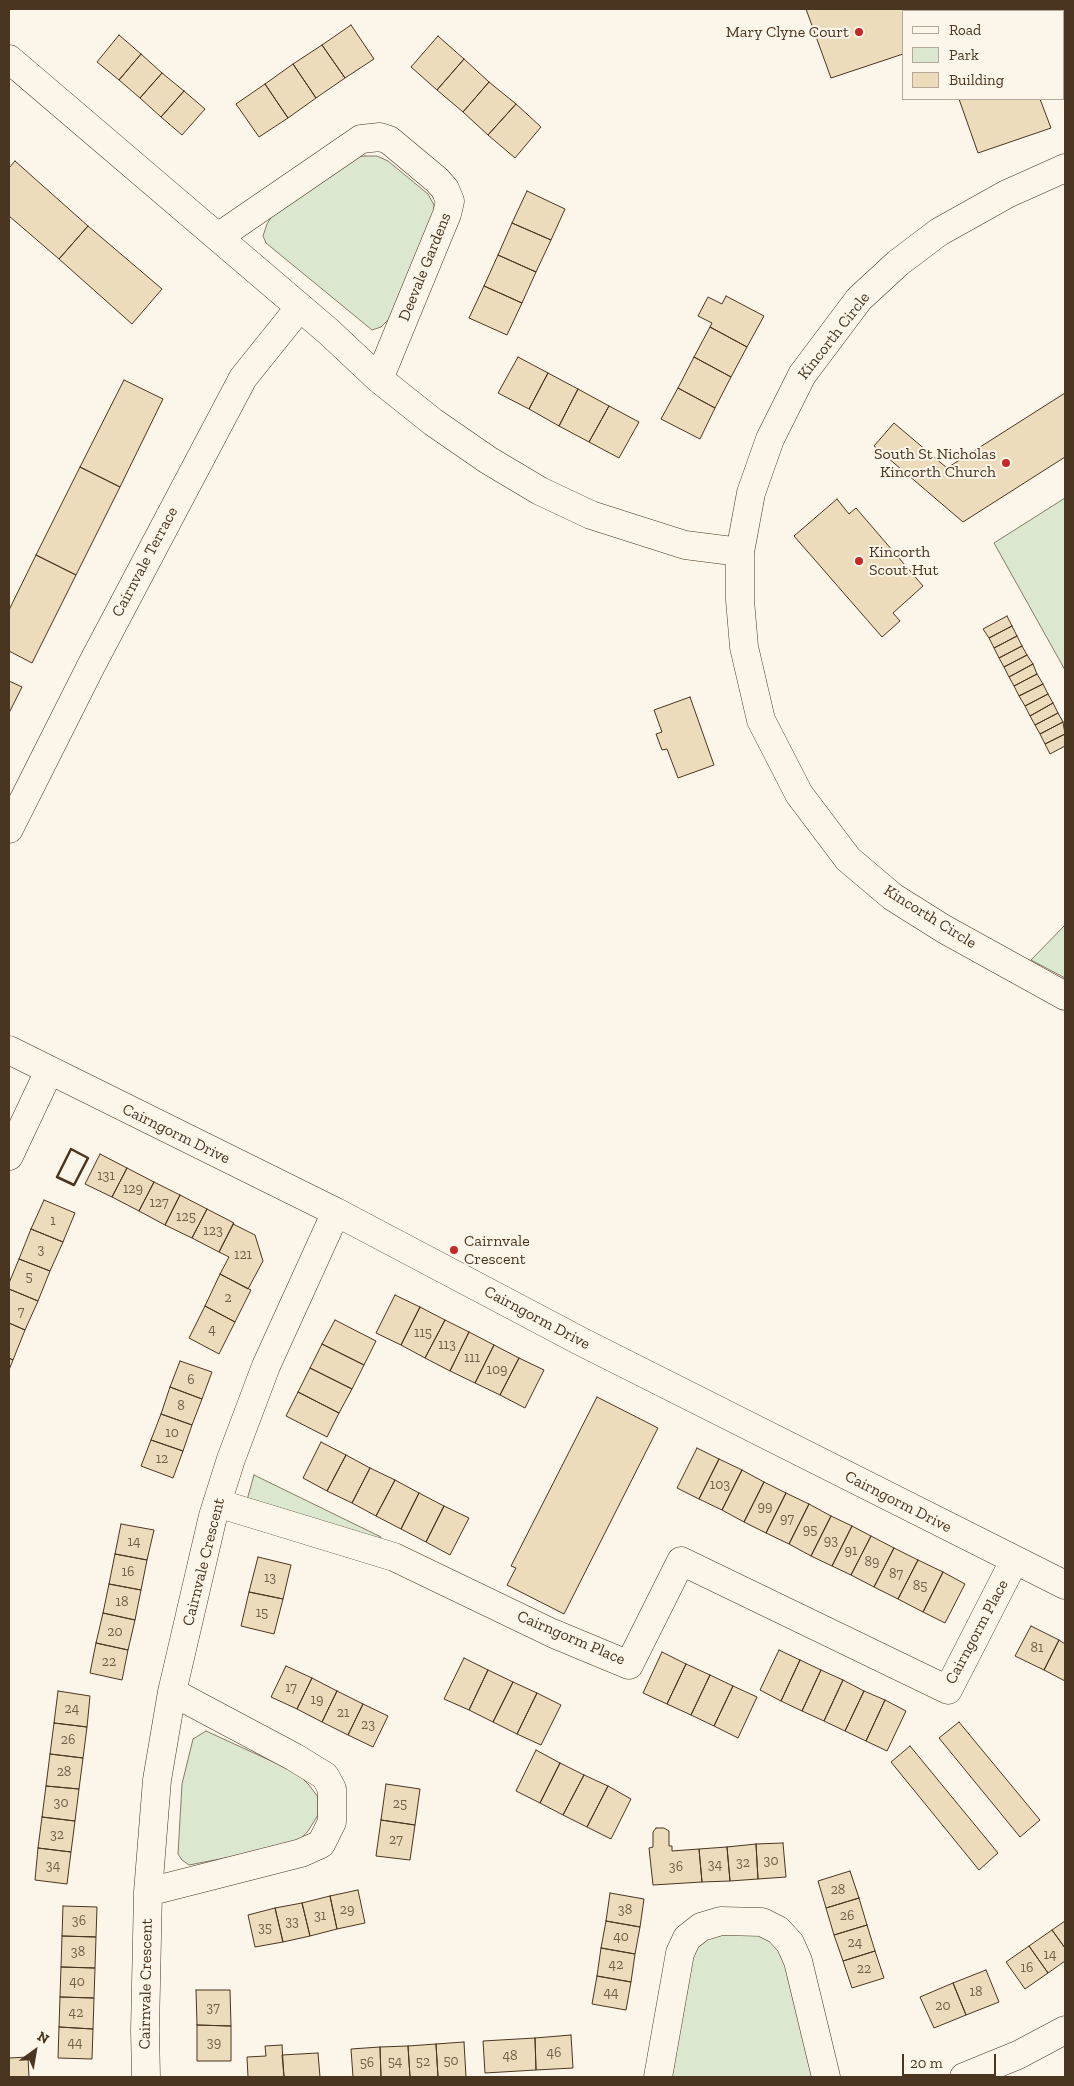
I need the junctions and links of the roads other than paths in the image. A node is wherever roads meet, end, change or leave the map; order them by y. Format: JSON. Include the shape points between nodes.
{"nodes":[{"id":1,"x":9,"y":59,"type":"edge"},
{"id":2,"x":1065,"y":168,"type":"edge"},
{"id":3,"x":218,"y":237,"type":"junction"},
{"id":4,"x":300,"y":307,"type":"junction"},
{"id":5,"x":379,"y":379,"type":"junction"},
{"id":6,"x":740,"y":552,"type":"junction"},
{"id":7,"x":9,"y":829,"type":"edge"},
{"id":8,"x":1065,"y":996,"type":"edge"},
{"id":9,"x":9,"y":1050,"type":"edge"},
{"id":10,"x":49,"y":1071,"type":"junction"},
{"id":11,"x":9,"y":1156,"type":"edge"},
{"id":12,"x":336,"y":1212,"type":"junction"},
{"id":13,"x":217,"y":1503,"type":"junction"},
{"id":14,"x":1014,"y":1561,"type":"junction"},
{"id":15,"x":1065,"y":1586,"type":"edge"},
{"id":16,"x":172,"y":1692,"type":"junction"},
{"id":17,"x":148,"y":1892,"type":"junction"},
{"id":18,"x":1065,"y":2030,"type":"edge"},
{"id":19,"x":146,"y":2077,"type":"edge"},
{"id":20,"x":658,"y":2077,"type":"edge"},
{"id":21,"x":826,"y":2077,"type":"edge"},
{"id":22,"x":964,"y":2077,"type":"edge"}],
"edges":[{"from":1,"to":3,"type":"street"},
{"from":2,"to":6,"type":"street","name":"Kincorth Circle","via":[[1008,194],[939,232],[859,299],[802,374],[770,439],[751,493]]},
{"from":3,"to":4,"type":"street"},
{"from":3,"to":5,"type":"street","name":"Deevale Gardens","via":[[361,139],[380,137],[389,140],[437,180],[445,188],[450,201],[447,214]]},
{"from":4,"to":5,"type":"street"},
{"from":4,"to":7,"type":"street","name":"Cairnvale Terrace","via":[[243,378]]},
{"from":5,"to":6,"type":"street","via":[[441,428],[540,491],[591,515],[686,545]]},
{"from":6,"to":8,"type":"street","name":"Kincorth Circle","via":[[744,647],[761,720],[799,794],[848,859],[893,896],[944,930]]},
{"from":9,"to":10,"type":"street","name":"Cairngorm Drive"},
{"from":10,"to":11,"type":"street"},
{"from":10,"to":12,"type":"street","name":"Cairngorm Drive"},
{"from":12,"to":13,"type":"street","name":"Cairnvale Crescent","via":[[266,1366]]},
{"from":12,"to":14,"type":"street","name":"Cairngorm Drive","via":[[582,1342]]},
{"from":13,"to":14,"type":"street","name":"Cairngorm Place","via":[[394,1557],[629,1665],[680,1561],[948,1690]]},
{"from":13,"to":16,"type":"street","name":"Cairnvale Crescent"},
{"from":14,"to":15,"type":"street","name":"Cairngorm Drive"},
{"from":16,"to":17,"type":"street","name":"Cairnvale Crescent","via":[[158,1780]]},
{"from":16,"to":17,"type":"street","via":[[324,1776],[332,1788],[332,1822],[321,1844],[301,1854]]},
{"from":17,"to":19,"type":"street","name":"Cairnvale Crescent"},
{"from":18,"to":22,"type":"street","via":[[1018,2055]]},
{"from":20,"to":21,"type":"street","via":[[680,1952],[687,1938],[701,1927],[721,1921],[762,1922],[778,1930],[790,1943],[798,1961]]}]}
